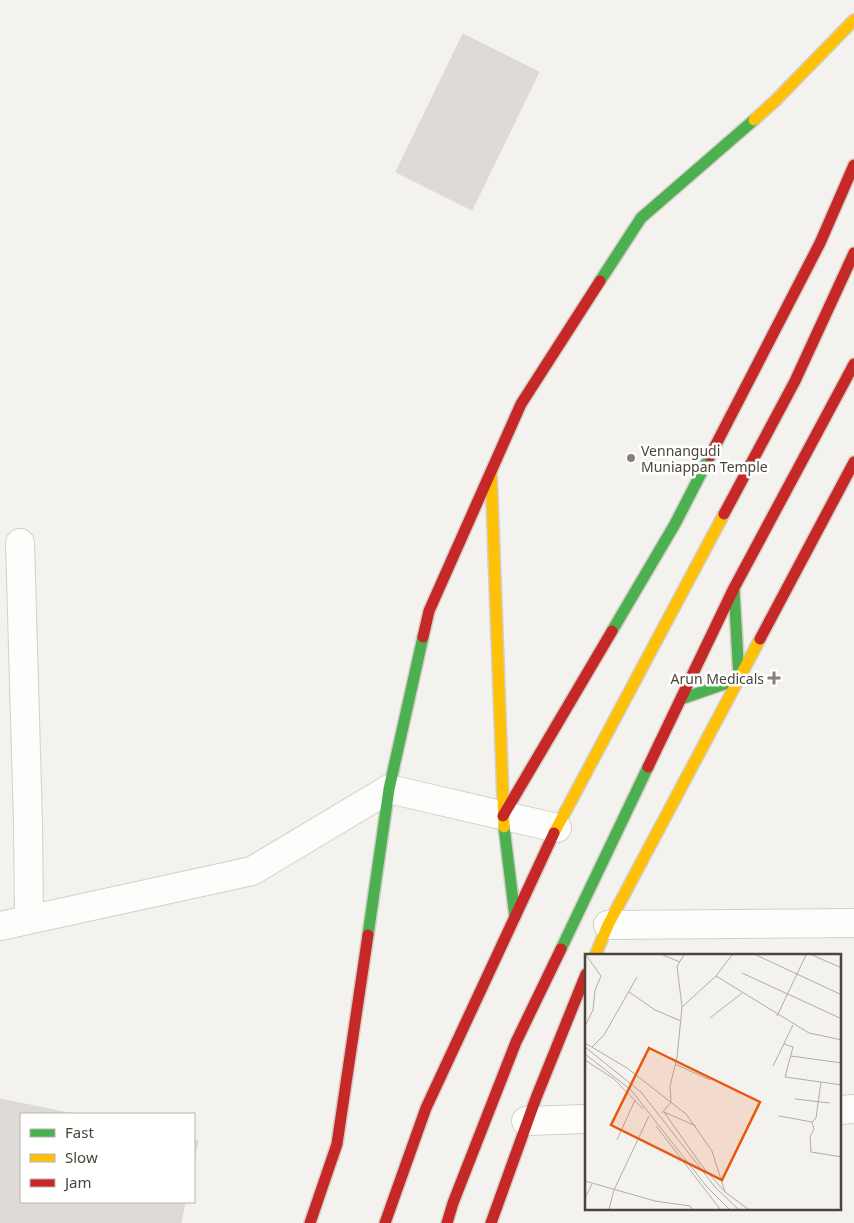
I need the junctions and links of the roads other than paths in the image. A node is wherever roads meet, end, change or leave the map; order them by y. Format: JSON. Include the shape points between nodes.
{"nodes":[{"id":1,"x":854,"y":20,"type":"edge"},
{"id":2,"x":854,"y":165,"type":"edge"},
{"id":3,"x":854,"y":253,"type":"edge"},
{"id":4,"x":854,"y":364,"type":"edge"},
{"id":5,"x":854,"y":462,"type":"edge"},
{"id":6,"x":491,"y":471,"type":"junction"},
{"id":7,"x":20,"y":544,"type":"dead end"},
{"id":8,"x":734,"y":588,"type":"junction"},
{"id":9,"x":739,"y":679,"type":"junction"},
{"id":10,"x":681,"y":699,"type":"junction"},
{"id":11,"x":389,"y":789,"type":"junction"},
{"id":12,"x":503,"y":816,"type":"junction"},
{"id":13,"x":556,"y":828,"type":"junction"},
{"id":14,"x":515,"y":917,"type":"junction"},
{"id":15,"x":29,"y":919,"type":"junction"},
{"id":16,"x":854,"y":923,"type":"edge"},
{"id":17,"x":608,"y":925,"type":"junction"},
{"id":18,"x":0,"y":926,"type":"edge"},
{"id":19,"x":596,"y":954,"type":"edge"},
{"id":20,"x":585,"y":976,"type":"edge"},
{"id":21,"x":585,"y":1119,"type":"edge"},
{"id":22,"x":526,"y":1121,"type":"junction"},
{"id":23,"x":310,"y":1223,"type":"edge"},
{"id":24,"x":385,"y":1223,"type":"edge"},
{"id":25,"x":447,"y":1223,"type":"edge"},
{"id":26,"x":491,"y":1223,"type":"edge"}],
"edges":[{"from":1,"to":6,"type":"main road","via":[[775,102],[641,218],[521,404]]},
{"from":2,"to":12,"type":"main road","via":[[820,242],[675,524]]},
{"from":3,"to":13,"type":"main road","via":[[794,381]]},
{"from":4,"to":8,"type":"main road"},
{"from":5,"to":9,"type":"main road"},
{"from":6,"to":11,"type":"main road","via":[[429,611]]},
{"from":6,"to":12,"type":"main road"},
{"from":7,"to":15,"type":"street"},
{"from":8,"to":9,"type":"main road"},
{"from":8,"to":10,"type":"main road"},
{"from":9,"to":10,"type":"main road"},
{"from":9,"to":17,"type":"main road"},
{"from":10,"to":25,"type":"main road","via":[[516,1042]]},
{"from":11,"to":12,"type":"street"},
{"from":11,"to":15,"type":"street","via":[[252,871]]},
{"from":11,"to":23,"type":"main road","via":[[336,1144]]},
{"from":12,"to":13,"type":"street"},
{"from":12,"to":14,"type":"main road"},
{"from":13,"to":14,"type":"main road"},
{"from":14,"to":24,"type":"main road","via":[[426,1108]]},
{"from":15,"to":18,"type":"street"},
{"from":16,"to":17,"type":"street"},
{"from":17,"to":19,"type":"main road"},
{"from":20,"to":22,"type":"main road"},
{"from":21,"to":22,"type":"street"},
{"from":22,"to":26,"type":"main road"}]}
